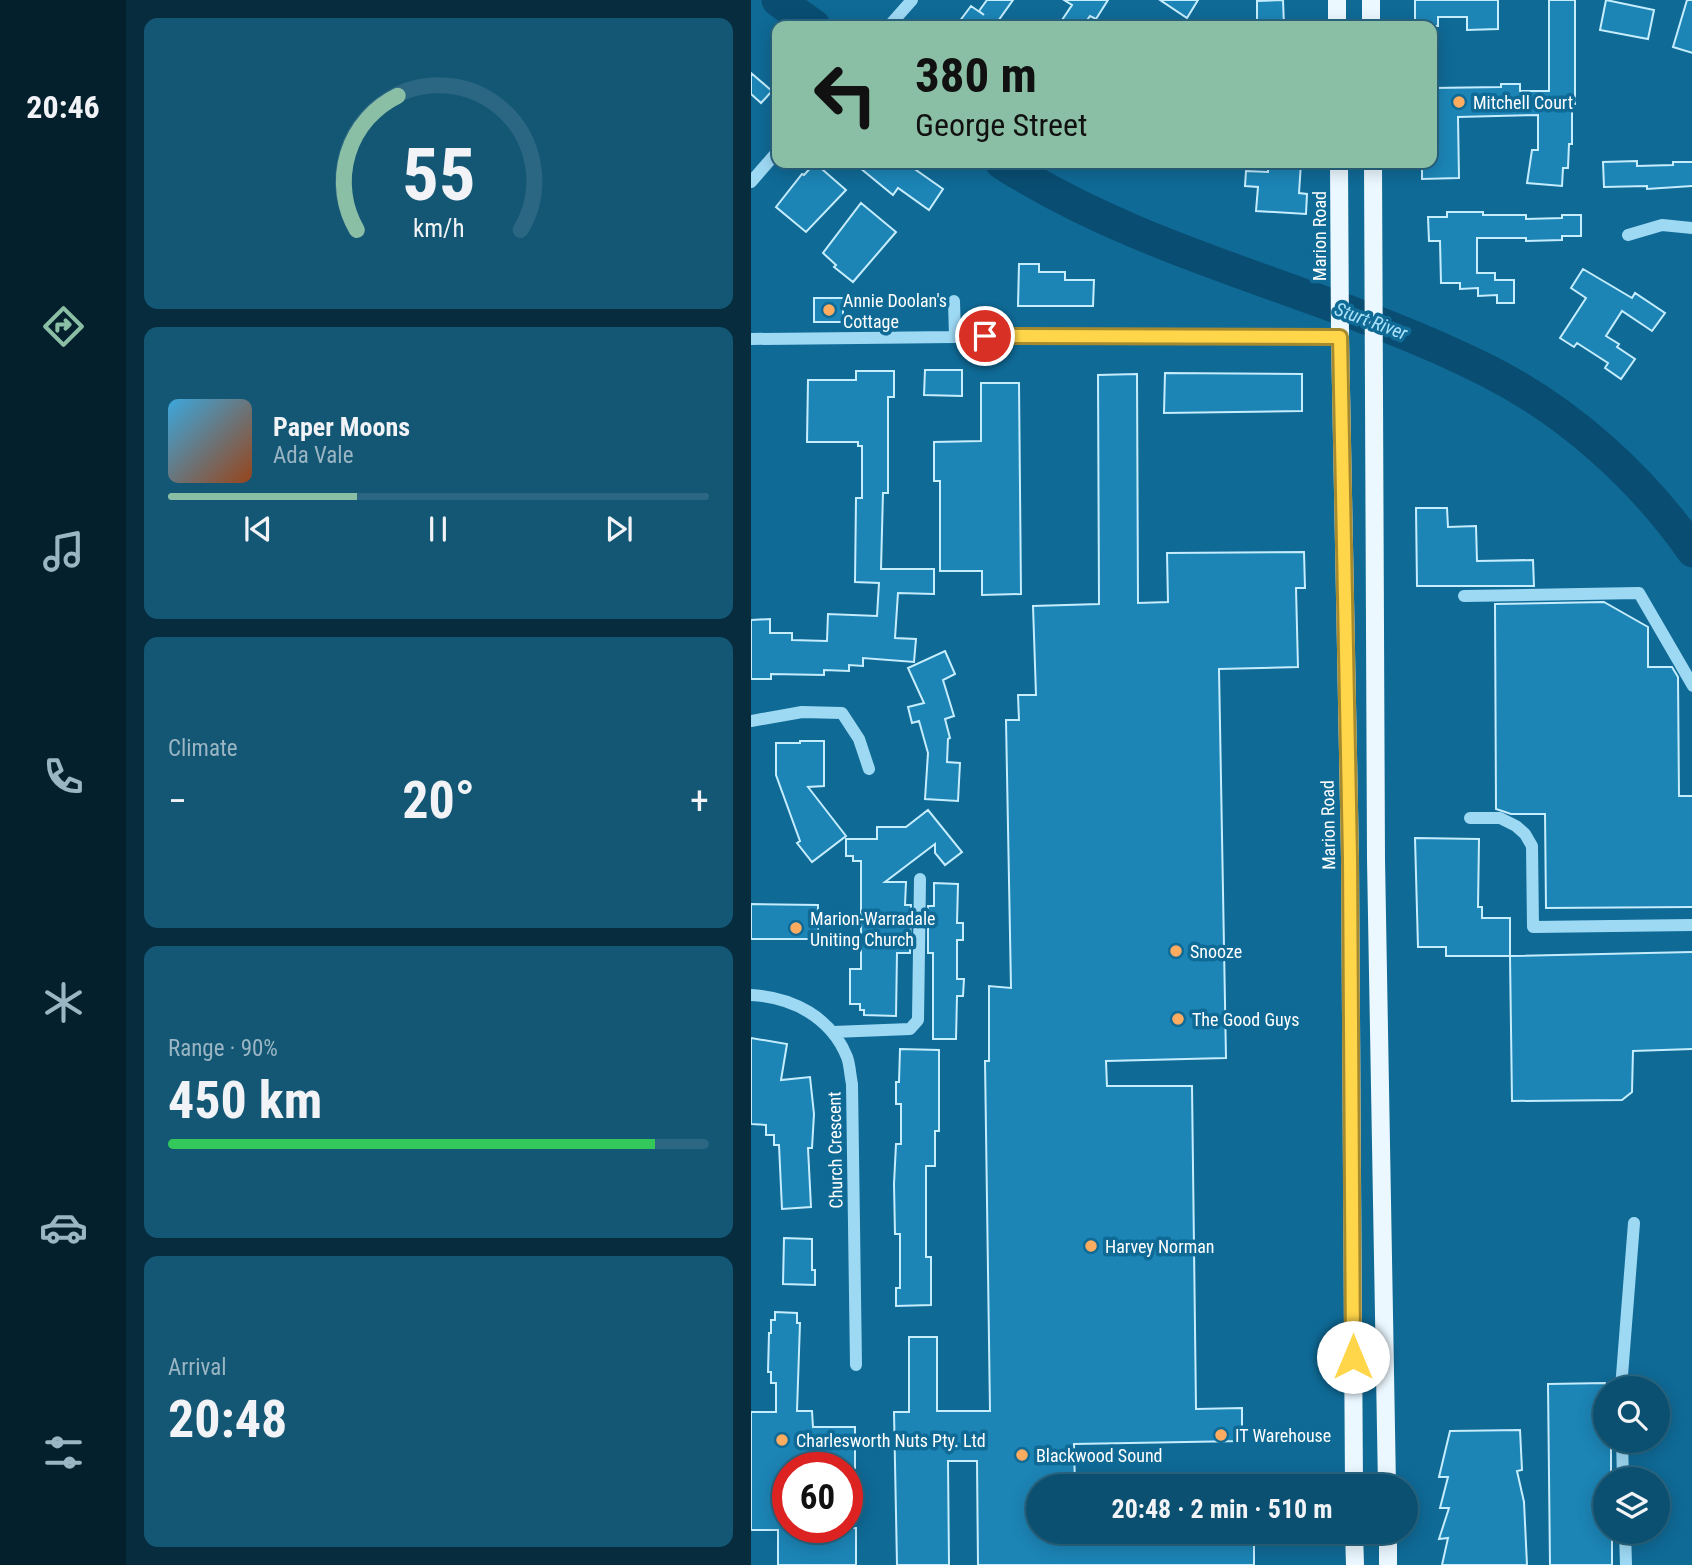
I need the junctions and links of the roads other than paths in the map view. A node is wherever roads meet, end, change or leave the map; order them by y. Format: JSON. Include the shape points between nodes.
{"nodes":[{"id":1,"x":912,"y":0,"type":"edge"},
{"id":2,"x":1337,"y":0,"type":"edge"},
{"id":3,"x":1371,"y":0,"type":"edge"},
{"id":4,"x":893,"y":21,"type":"edge"},
{"id":5,"x":1337,"y":21,"type":"edge"},
{"id":6,"x":1372,"y":21,"type":"edge"},
{"id":7,"x":772,"y":157,"type":"edge"},
{"id":8,"x":1339,"y":168,"type":"edge"},
{"id":9,"x":1373,"y":168,"type":"edge"},
{"id":10,"x":752,"y":178,"type":"edge"},
{"id":11,"x":1692,"y":228,"type":"edge"},
{"id":12,"x":1628,"y":235,"type":"dead end"},
{"id":13,"x":954,"y":301,"type":"dead end"},
{"id":14,"x":985,"y":336,"type":"dead end"},
{"id":15,"x":1340,"y":337,"type":"junction"},
{"id":16,"x":751,"y":339,"type":"edge"},
{"id":17,"x":1464,"y":596,"type":"dead end"},
{"id":18,"x":1692,"y":686,"type":"edge"},
{"id":19,"x":751,"y":721,"type":"edge"},
{"id":20,"x":869,"y":769,"type":"dead end"},
{"id":21,"x":1470,"y":818,"type":"dead end"},
{"id":22,"x":920,"y":878,"type":"dead end"},
{"id":23,"x":1692,"y":925,"type":"edge"},
{"id":24,"x":751,"y":995,"type":"edge"},
{"id":25,"x":833,"y":1032,"type":"junction"},
{"id":26,"x":1634,"y":1223,"type":"dead end"},
{"id":27,"x":856,"y":1365,"type":"dead end"},
{"id":28,"x":1622,"y":1376,"type":"edge"},
{"id":29,"x":1354,"y":1474,"type":"edge"},
{"id":30,"x":1387,"y":1474,"type":"edge"},
{"id":31,"x":1354,"y":1544,"type":"edge"},
{"id":32,"x":1387,"y":1544,"type":"edge"},
{"id":33,"x":1625,"y":1544,"type":"edge"},
{"id":34,"x":1355,"y":1565,"type":"edge"},
{"id":35,"x":1388,"y":1565,"type":"edge"},
{"id":36,"x":1626,"y":1565,"type":"edge"}],
"edges":[{"from":1,"to":4,"type":"street"},
{"from":2,"to":5,"type":"main road"},
{"from":3,"to":6,"type":"main road"},
{"from":7,"to":10,"type":"street"},
{"from":8,"to":15,"type":"main road","name":"Marion Road"},
{"from":9,"to":30,"type":"main road","via":[[1376,859]]},
{"from":11,"to":12,"type":"street","via":[[1662,225]]},
{"from":13,"to":16,"type":"street","via":[[955,337]]},
{"from":14,"to":15,"type":"street"},
{"from":15,"to":29,"type":"main road","name":"Marion Road","via":[[1350,858]]},
{"from":17,"to":18,"type":"street","via":[[1639,593]]},
{"from":19,"to":20,"type":"street","via":[[802,712],[842,713],[859,739]]},
{"from":21,"to":23,"type":"street","via":[[1500,818],[1516,826],[1532,846],[1533,927]]},
{"from":22,"to":25,"type":"street","via":[[918,1020],[910,1029]]},
{"from":24,"to":25,"type":"street","name":"Church Crescent","via":[[805,1007]]},
{"from":25,"to":27,"type":"street","name":"Church Crescent","via":[[848,1058],[852,1084]]},
{"from":26,"to":28,"type":"street"},
{"from":31,"to":34,"type":"main road"},
{"from":32,"to":35,"type":"main road"},
{"from":33,"to":36,"type":"street"}]}
